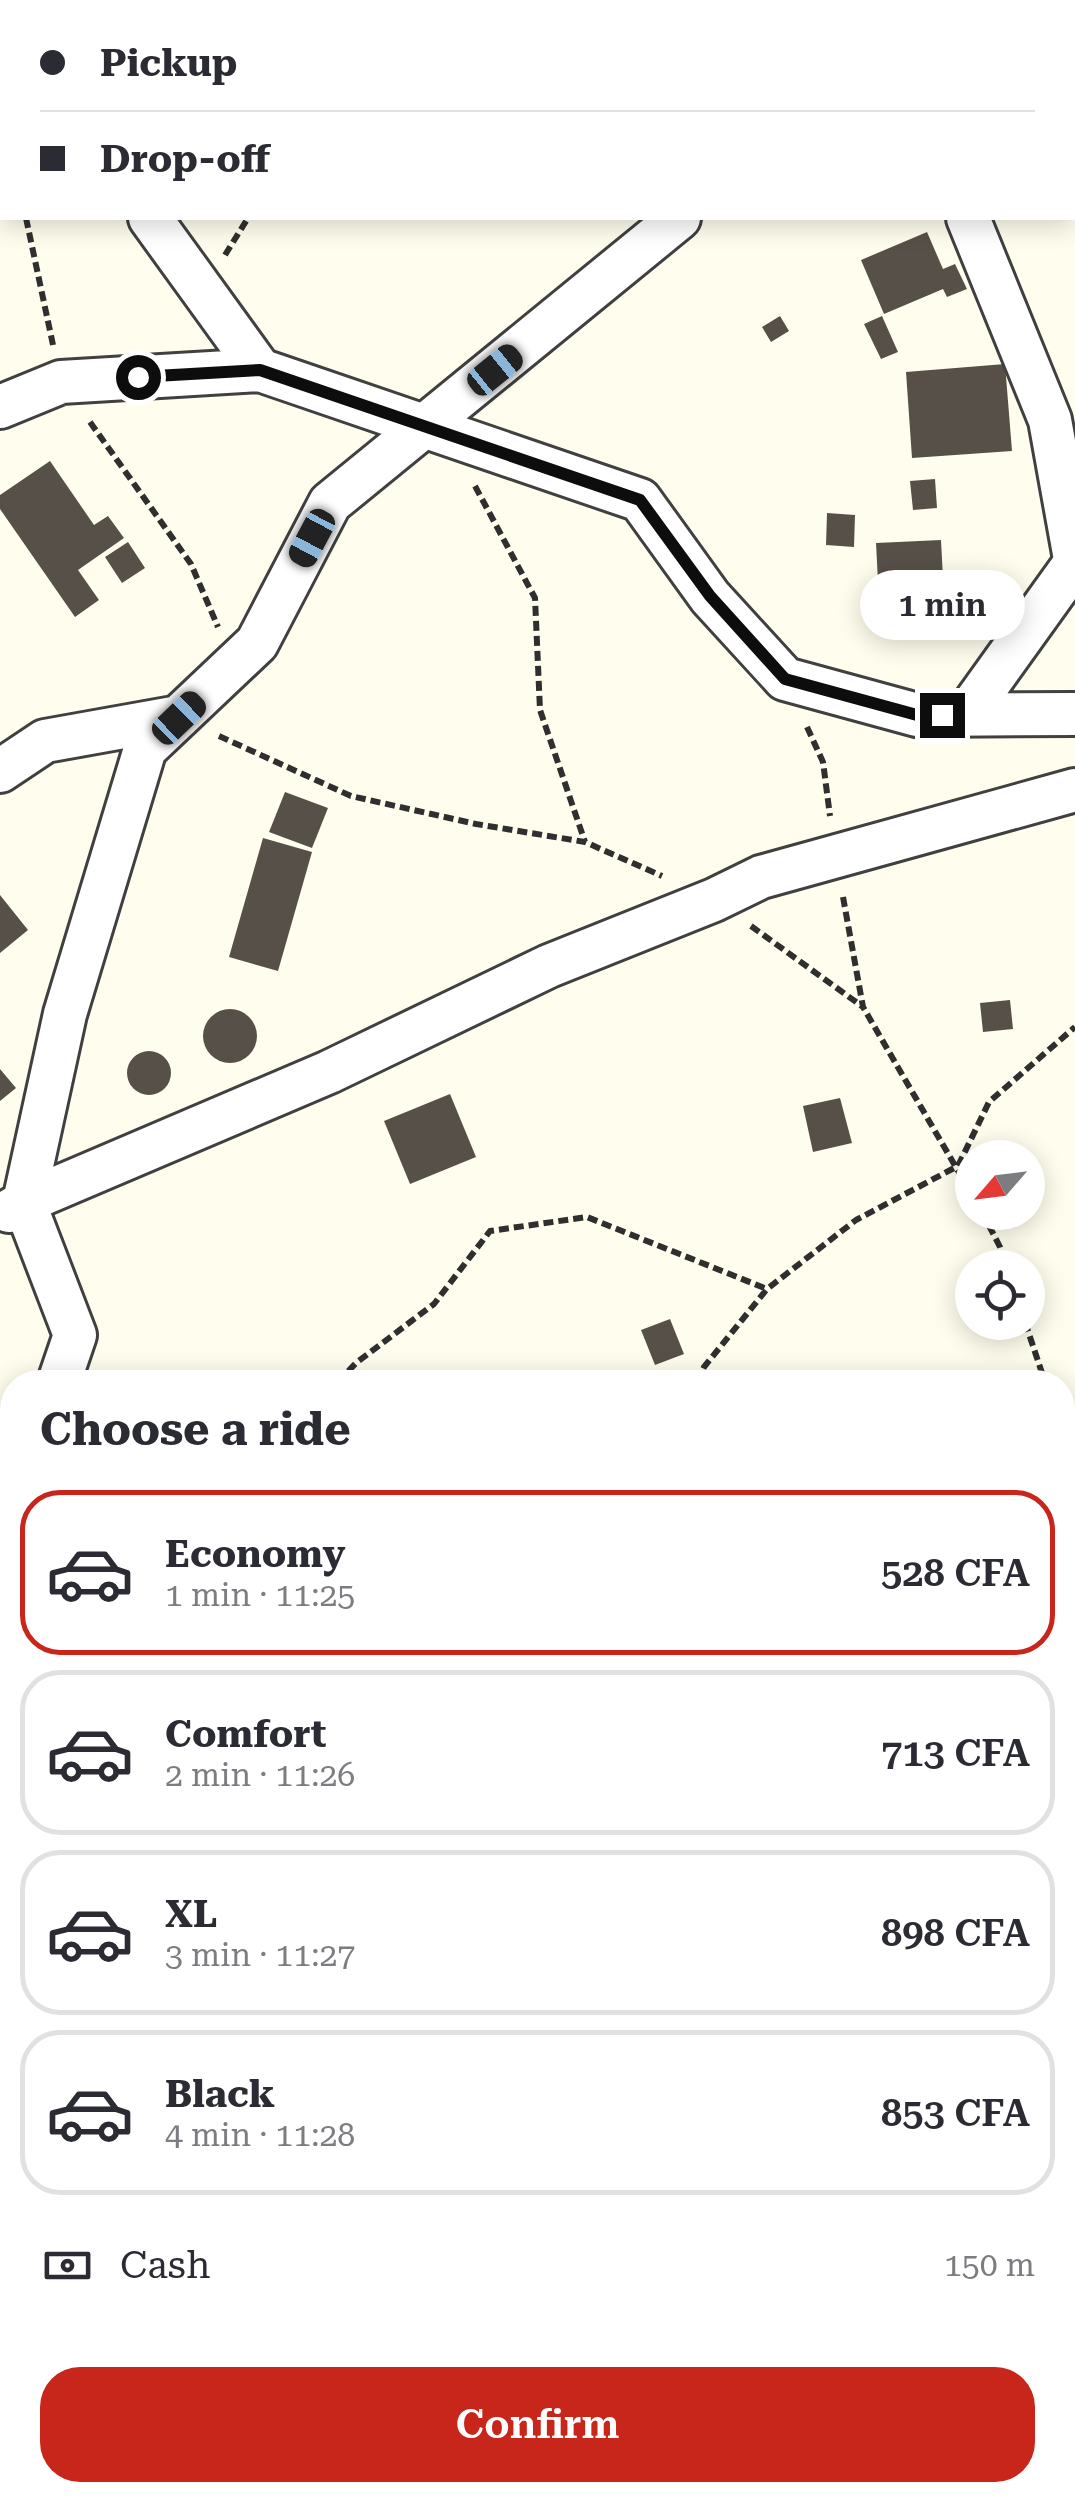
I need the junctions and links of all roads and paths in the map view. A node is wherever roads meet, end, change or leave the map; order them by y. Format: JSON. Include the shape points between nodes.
{"nodes":[{"id":1,"x":26,"y":220,"type":"edge"},
{"id":2,"x":151,"y":220,"type":"edge"},
{"id":3,"x":677,"y":220,"type":"edge"},
{"id":4,"x":969,"y":220,"type":"edge"},
{"id":5,"x":260,"y":370,"type":"junction"},
{"id":6,"x":61,"y":382,"type":"junction"},
{"id":7,"x":0,"y":407,"type":"edge"},
{"id":8,"x":442,"y":431,"type":"junction"},
{"id":9,"x":1075,"y":562,"type":"edge"},
{"id":10,"x":234,"y":665,"type":"junction"},
{"id":11,"x":785,"y":679,"type":"junction"},
{"id":12,"x":1075,"y":714,"type":"edge"},
{"id":13,"x":966,"y":715,"type":"junction"},
{"id":14,"x":179,"y":718,"type":"junction"},
{"id":15,"x":0,"y":771,"type":"edge"},
{"id":16,"x":1075,"y":790,"type":"edge"},
{"id":17,"x":585,"y":842,"type":"junction"},
{"id":18,"x":836,"y":856,"type":"junction"},
{"id":19,"x":714,"y":900,"type":"junction"},
{"id":20,"x":863,"y":1007,"type":"junction"},
{"id":21,"x":1075,"y":1026,"type":"edge"},
{"id":22,"x":971,"y":1140,"type":"edge"},
{"id":23,"x":955,"y":1161,"type":"edge"},
{"id":24,"x":955,"y":1168,"type":"edge"},
{"id":25,"x":12,"y":1209,"type":"edge"},
{"id":26,"x":767,"y":1290,"type":"junction"},
{"id":27,"x":1031,"y":1340,"type":"edge"},
{"id":28,"x":63,"y":1370,"type":"edge"},
{"id":29,"x":349,"y":1370,"type":"edge"},
{"id":30,"x":703,"y":1370,"type":"edge"},
{"id":31,"x":1040,"y":1370,"type":"edge"}],
"edges":[{"from":1,"to":6,"type":"path"},
{"from":2,"to":5,"type":"street"},
{"from":3,"to":8,"type":"street"},
{"from":4,"to":9,"type":"street","via":[[1050,420]]},
{"from":5,"to":6,"type":"street"},
{"from":5,"to":8,"type":"street"},
{"from":6,"to":7,"type":"street"},
{"from":6,"to":10,"type":"path","via":[[191,564]]},
{"from":8,"to":10,"type":"street","via":[[330,504],[257,644]]},
{"from":8,"to":11,"type":"street","via":[[640,500],[710,596]]},
{"from":8,"to":17,"type":"path","via":[[535,598],[540,710]]},
{"from":9,"to":13,"type":"street"},
{"from":10,"to":14,"type":"street"},
{"from":11,"to":13,"type":"street","via":[[917,715]]},
{"from":11,"to":18,"type":"path","via":[[823,762]]},
{"from":12,"to":13,"type":"street"},
{"from":14,"to":15,"type":"street","via":[[44,741]]},
{"from":14,"to":17,"type":"path","via":[[350,796]]},
{"from":14,"to":25,"type":"street","via":[[145,749]]},
{"from":16,"to":18,"type":"street"},
{"from":17,"to":19,"type":"path"},
{"from":18,"to":19,"type":"street","via":[[761,877]]},
{"from":18,"to":20,"type":"path"},
{"from":19,"to":20,"type":"path"},
{"from":19,"to":25,"type":"street","via":[[549,966],[328,1072]]},
{"from":20,"to":23,"type":"path"},
{"from":21,"to":22,"type":"path","via":[[989,1102]]},
{"from":24,"to":26,"type":"path","via":[[856,1220]]},
{"from":25,"to":28,"type":"street","via":[[75,1335]]},
{"from":26,"to":29,"type":"path","via":[[587,1217],[490,1231],[434,1304]]},
{"from":26,"to":30,"type":"path"},
{"from":27,"to":31,"type":"path"}]}
